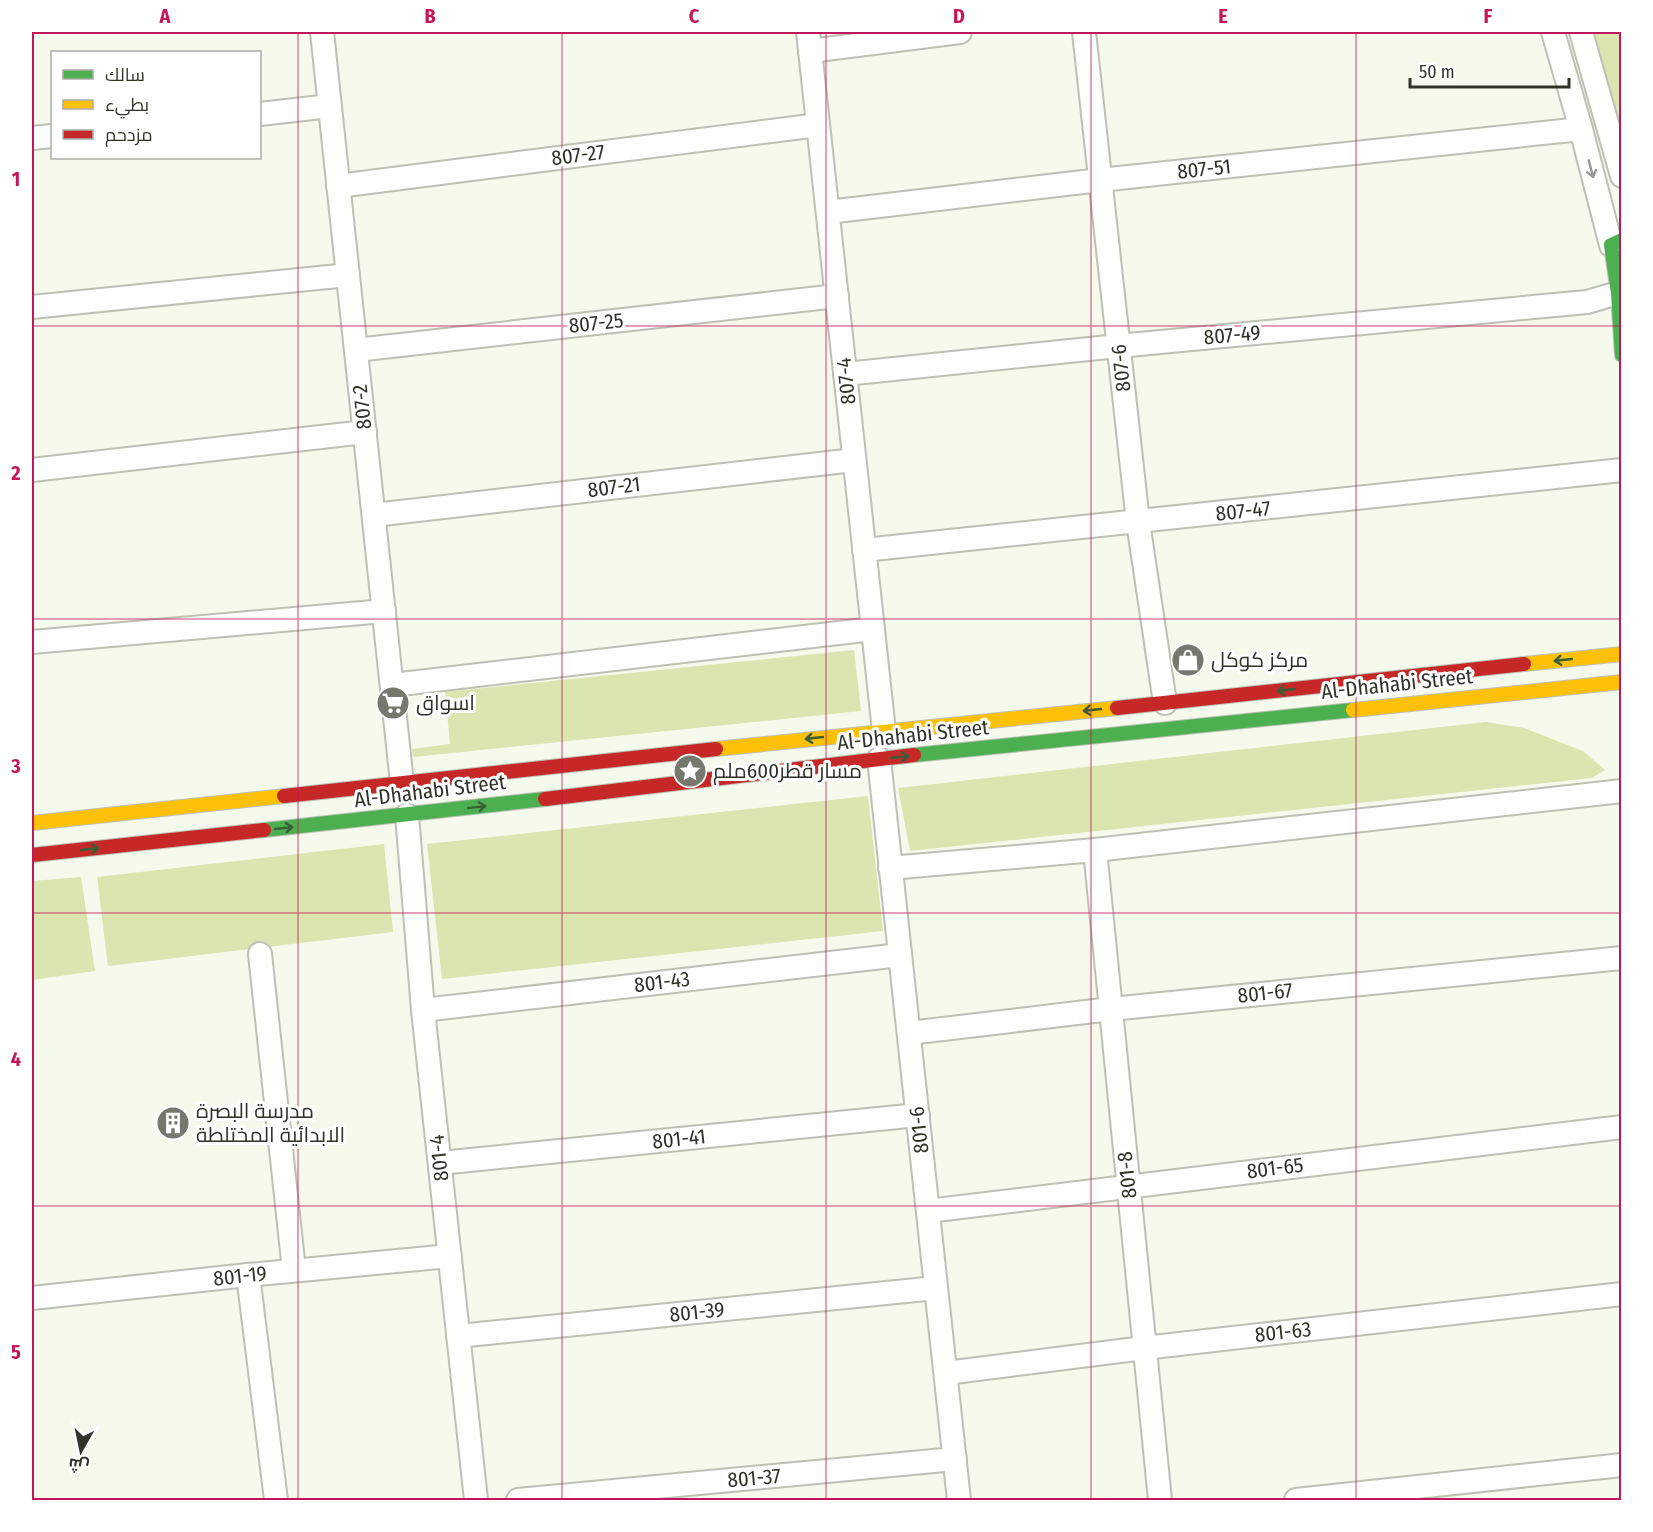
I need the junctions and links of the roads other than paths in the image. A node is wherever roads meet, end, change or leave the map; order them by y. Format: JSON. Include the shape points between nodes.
{"nodes":[{"id":1,"x":322,"y":32,"type":"edge"},
{"id":2,"x":960,"y":32,"type":"edge"},
{"id":3,"x":1084,"y":32,"type":"edge"},
{"id":4,"x":1553,"y":32,"type":"edge"},
{"id":5,"x":1581,"y":32,"type":"edge"},
{"id":6,"x":809,"y":41,"type":"edge"},
{"id":7,"x":330,"y":106,"type":"junction"},
{"id":8,"x":261,"y":114,"type":"edge"},
{"id":9,"x":818,"y":124,"type":"junction"},
{"id":10,"x":1581,"y":129,"type":"junction"},
{"id":11,"x":51,"y":136,"type":"edge"},
{"id":12,"x":32,"y":138,"type":"edge"},
{"id":13,"x":1622,"y":176,"type":"edge"},
{"id":14,"x":1100,"y":180,"type":"junction"},
{"id":15,"x":338,"y":186,"type":"junction"},
{"id":16,"x":828,"y":212,"type":"junction"},
{"id":17,"x":1616,"y":242,"type":"edge"},
{"id":18,"x":348,"y":275,"type":"junction"},
{"id":19,"x":1620,"y":292,"type":"edge"},
{"id":20,"x":837,"y":296,"type":"junction"},
{"id":21,"x":32,"y":307,"type":"edge"},
{"id":22,"x":1118,"y":346,"type":"junction"},
{"id":23,"x":356,"y":350,"type":"junction"},
{"id":24,"x":1622,"y":355,"type":"edge"},
{"id":25,"x":845,"y":374,"type":"junction"},
{"id":26,"x":365,"y":432,"type":"junction"},
{"id":27,"x":854,"y":460,"type":"junction"},
{"id":28,"x":32,"y":470,"type":"edge"},
{"id":29,"x":1622,"y":470,"type":"edge"},
{"id":30,"x":374,"y":515,"type":"junction"},
{"id":31,"x":1138,"y":522,"type":"junction"},
{"id":32,"x":864,"y":550,"type":"junction"},
{"id":33,"x":384,"y":611,"type":"junction"},
{"id":34,"x":873,"y":629,"type":"junction"},
{"id":35,"x":32,"y":642,"type":"edge"},
{"id":36,"x":1622,"y":654,"type":"edge"},
{"id":37,"x":1622,"y":682,"type":"edge"},
{"id":38,"x":392,"y":685,"type":"junction"},
{"id":39,"x":1165,"y":703,"type":"junction"},
{"id":40,"x":884,"y":731,"type":"junction"},
{"id":41,"x":879,"y":759,"type":"junction"},
{"id":42,"x":402,"y":783,"type":"junction"},
{"id":43,"x":1622,"y":791,"type":"edge"},
{"id":44,"x":406,"y":815,"type":"junction"},
{"id":45,"x":32,"y":823,"type":"edge"},
{"id":46,"x":1095,"y":850,"type":"junction"},
{"id":47,"x":32,"y":855,"type":"edge"},
{"id":48,"x":890,"y":868,"type":"junction"},
{"id":49,"x":260,"y":954,"type":"dead end"},
{"id":50,"x":900,"y":954,"type":"junction"},
{"id":51,"x":1622,"y":958,"type":"edge"},
{"id":52,"x":1111,"y":1009,"type":"junction"},
{"id":53,"x":423,"y":1010,"type":"junction"},
{"id":54,"x":909,"y":1034,"type":"junction"},
{"id":55,"x":918,"y":1115,"type":"junction"},
{"id":56,"x":1622,"y":1127,"type":"edge"},
{"id":57,"x":440,"y":1163,"type":"junction"},
{"id":58,"x":1128,"y":1185,"type":"junction"},
{"id":59,"x":928,"y":1211,"type":"junction"},
{"id":60,"x":450,"y":1256,"type":"junction"},
{"id":61,"x":294,"y":1270,"type":"junction"},
{"id":62,"x":248,"y":1275,"type":"junction"},
{"id":63,"x":936,"y":1288,"type":"junction"},
{"id":64,"x":1622,"y":1294,"type":"edge"},
{"id":65,"x":32,"y":1298,"type":"edge"},
{"id":66,"x":458,"y":1336,"type":"junction"},
{"id":67,"x":1144,"y":1347,"type":"junction"},
{"id":68,"x":946,"y":1372,"type":"junction"},
{"id":69,"x":955,"y":1459,"type":"junction"},
{"id":70,"x":1622,"y":1465,"type":"edge"},
{"id":71,"x":276,"y":1500,"type":"edge"},
{"id":72,"x":476,"y":1500,"type":"edge"},
{"id":73,"x":518,"y":1500,"type":"edge"},
{"id":74,"x":959,"y":1500,"type":"edge"},
{"id":75,"x":1160,"y":1500,"type":"edge"},
{"id":76,"x":1296,"y":1500,"type":"edge"}],
"edges":[{"from":1,"to":7,"type":"street","name":"807-2"},
{"from":2,"to":6,"type":"street"},
{"from":3,"to":14,"type":"street","name":"807-6"},
{"from":4,"to":10,"type":"street"},
{"from":5,"to":13,"type":"street"},
{"from":6,"to":9,"type":"street","name":"807-4"},
{"from":7,"to":8,"type":"street"},
{"from":7,"to":15,"type":"street","name":"807-2"},
{"from":9,"to":15,"type":"street","name":"807-27"},
{"from":9,"to":16,"type":"street","name":"807-4"},
{"from":10,"to":14,"type":"street","name":"807-51"},
{"from":10,"to":17,"type":"street","one_way":true},
{"from":11,"to":12,"type":"street"},
{"from":14,"to":16,"type":"street","name":"807-51"},
{"from":14,"to":22,"type":"street","name":"807-6"},
{"from":15,"to":18,"type":"street","name":"807-2"},
{"from":16,"to":20,"type":"street","name":"807-4"},
{"from":17,"to":19,"type":"street"},
{"from":18,"to":21,"type":"street"},
{"from":18,"to":23,"type":"street","name":"807-2"},
{"from":19,"to":22,"type":"street","name":"807-49","via":[[1587,302]]},
{"from":19,"to":24,"type":"street"},
{"from":20,"to":23,"type":"street","name":"807-25"},
{"from":20,"to":25,"type":"street","name":"807-4"},
{"from":22,"to":25,"type":"street","name":"807-49"},
{"from":22,"to":31,"type":"street","name":"807-6"},
{"from":23,"to":26,"type":"street","name":"807-2"},
{"from":25,"to":27,"type":"street","name":"807-4"},
{"from":26,"to":28,"type":"street"},
{"from":26,"to":30,"type":"street","name":"807-2"},
{"from":27,"to":30,"type":"street","name":"807-21"},
{"from":27,"to":32,"type":"street","name":"807-4"},
{"from":29,"to":31,"type":"street","name":"807-47"},
{"from":30,"to":33,"type":"street","name":"807-2"},
{"from":31,"to":32,"type":"street","name":"807-47"},
{"from":31,"to":39,"type":"street","name":"807-6"},
{"from":32,"to":34,"type":"street","name":"807-4"},
{"from":33,"to":35,"type":"street"},
{"from":33,"to":38,"type":"street","name":"807-2"},
{"from":34,"to":38,"type":"street"},
{"from":34,"to":40,"type":"street","name":"807-4"},
{"from":36,"to":39,"type":"street","name":"Al-Dhahabi Street","one_way":true},
{"from":41,"to":37,"type":"street","name":"Al-Dhahabi Street","one_way":true},
{"from":38,"to":42,"type":"street","name":"807-2"},
{"from":39,"to":40,"type":"street","name":"Al-Dhahabi Street","one_way":true},
{"from":40,"to":42,"type":"street","name":"Al-Dhahabi Street","one_way":true},
{"from":44,"to":41,"type":"street","name":"Al-Dhahabi Street","one_way":true},
{"from":41,"to":48,"type":"street","name":"801-6"},
{"from":42,"to":45,"type":"street","name":"Al-Dhahabi Street"},
{"from":43,"to":46,"type":"street"},
{"from":47,"to":44,"type":"street","name":"Al-Dhahabi Street","one_way":true},
{"from":44,"to":53,"type":"street","name":"801-4"},
{"from":46,"to":48,"type":"street"},
{"from":46,"to":52,"type":"street","name":"801-8"},
{"from":48,"to":50,"type":"street","name":"801-6"},
{"from":49,"to":61,"type":"street"},
{"from":50,"to":53,"type":"street","name":"801-43"},
{"from":50,"to":54,"type":"street","name":"801-6"},
{"from":51,"to":52,"type":"street","name":"801-67"},
{"from":52,"to":54,"type":"street","name":"801-67"},
{"from":52,"to":58,"type":"street","name":"801-8"},
{"from":53,"to":57,"type":"street","name":"801-4"},
{"from":54,"to":55,"type":"street","name":"801-6"},
{"from":55,"to":57,"type":"street","name":"801-41"},
{"from":55,"to":59,"type":"street","name":"801-6"},
{"from":56,"to":58,"type":"street","name":"801-65"},
{"from":57,"to":60,"type":"street","name":"801-4"},
{"from":58,"to":59,"type":"street","name":"801-65"},
{"from":58,"to":67,"type":"street","name":"801-8"},
{"from":59,"to":63,"type":"street","name":"801-6"},
{"from":60,"to":61,"type":"street","name":"801-19"},
{"from":60,"to":66,"type":"street","name":"801-4"},
{"from":61,"to":62,"type":"street","name":"801-19"},
{"from":62,"to":65,"type":"street","name":"801-19"},
{"from":62,"to":71,"type":"street"},
{"from":63,"to":66,"type":"street","name":"801-39"},
{"from":63,"to":68,"type":"street","name":"801-6"},
{"from":64,"to":67,"type":"street","name":"801-63"},
{"from":66,"to":72,"type":"street","name":"801-4"},
{"from":67,"to":68,"type":"street","name":"801-63"},
{"from":67,"to":75,"type":"street","name":"801-8"},
{"from":68,"to":69,"type":"street","name":"801-6"},
{"from":69,"to":73,"type":"street","name":"801-37"},
{"from":69,"to":74,"type":"street","name":"801-6"},
{"from":70,"to":76,"type":"street"}]}
